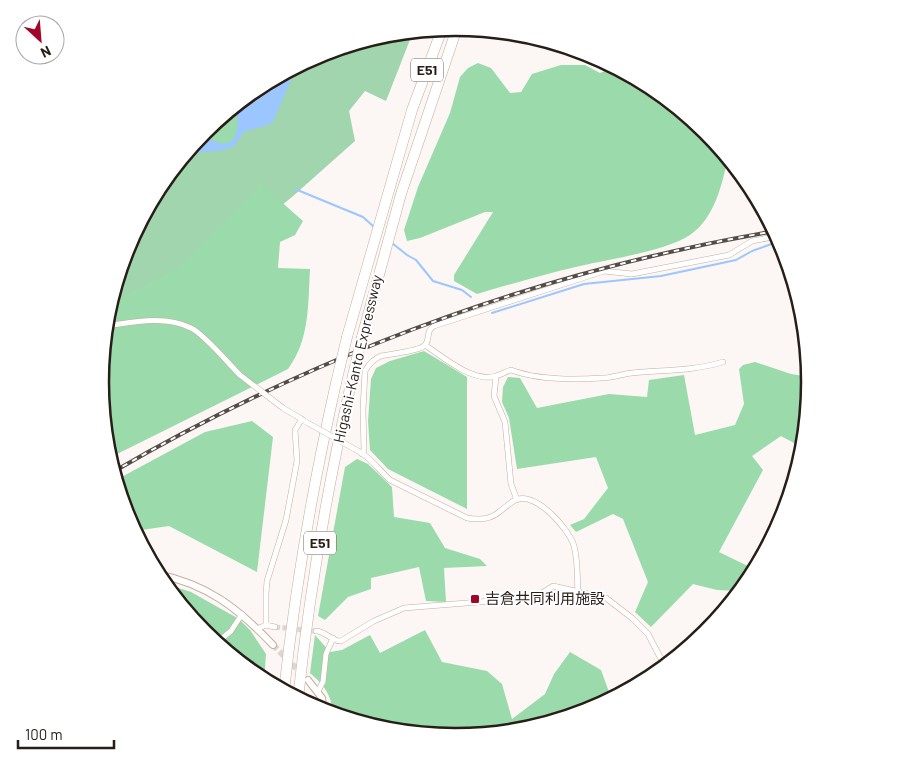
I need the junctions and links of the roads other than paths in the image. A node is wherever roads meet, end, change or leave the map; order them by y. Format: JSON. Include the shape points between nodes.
{"nodes":[{"id":1,"x":454,"y":36,"type":"edge"},
{"id":2,"x":439,"y":37,"type":"edge"},
{"id":3,"x":770,"y":238,"type":"edge"},
{"id":4,"x":114,"y":325,"type":"edge"},
{"id":5,"x":426,"y":345,"type":"junction"},
{"id":6,"x":723,"y":362,"type":"dead end"},
{"id":7,"x":496,"y":376,"type":"junction"},
{"id":8,"x":304,"y":420,"type":"junction"},
{"id":9,"x":361,"y":453,"type":"junction"},
{"id":10,"x":517,"y":500,"type":"junction"},
{"id":11,"x":169,"y":577,"type":"edge"},
{"id":12,"x":578,"y":592,"type":"junction"},
{"id":13,"x":242,"y":614,"type":"junction"},
{"id":14,"x":266,"y":625,"type":"junction"},
{"id":15,"x":275,"y":627,"type":"tunnel mouth"},
{"id":16,"x":257,"y":629,"type":"junction"},
{"id":17,"x":316,"y":631,"type":"tunnel mouth"},
{"id":18,"x":222,"y":638,"type":"edge"},
{"id":19,"x":333,"y":638,"type":"junction"},
{"id":20,"x":273,"y":645,"type":"tunnel mouth"},
{"id":21,"x":662,"y":660,"type":"edge"},
{"id":22,"x":308,"y":680,"type":"tunnel mouth"},
{"id":23,"x":285,"y":684,"type":"edge"},
{"id":24,"x":299,"y":691,"type":"edge"},
{"id":25,"x":318,"y":691,"type":"junction"},
{"id":26,"x":323,"y":702,"type":"edge"}],
"edges":[{"from":1,"to":24,"type":"highway","name":"Higashi-Kanto Expressway","number":"E51","bridge":true,"via":[[401,194],[370,302],[330,485]]},
{"from":2,"to":23,"type":"highway","name":"Higashi-Kanto Expressway","number":"E51","bridge":true,"via":[[412,110],[336,383],[313,493]]},
{"from":3,"to":5,"type":"street","via":[[752,241],[729,255],[632,274],[604,271],[434,326],[428,332]]},
{"from":4,"to":8,"type":"street","bridge":true,"via":[[153,320],[192,329],[240,374],[283,408]]},
{"from":5,"to":7,"type":"street","via":[[471,374]]},
{"from":5,"to":9,"type":"street","via":[[375,358],[368,366],[365,371],[364,450]]},
{"from":6,"to":7,"type":"street","via":[[677,371],[602,378],[559,378],[511,370]]},
{"from":7,"to":10,"type":"street","via":[[494,396],[505,422],[511,484]]},
{"from":8,"to":9,"type":"street","bridge":true},
{"from":8,"to":14,"type":"street","via":[[295,430],[297,461],[286,520],[267,581]]},
{"from":9,"to":10,"type":"street","via":[[390,480],[466,518],[487,518]]},
{"from":10,"to":12,"type":"street","via":[[538,504],[564,529],[574,548]]},
{"from":11,"to":13,"type":"street","via":[[210,592]]},
{"from":12,"to":19,"type":"street","via":[[553,586],[528,598],[410,606],[385,616],[341,642]]},
{"from":12,"to":21,"type":"street","via":[[606,598],[632,618],[648,634]]},
{"from":13,"to":16,"type":"street"},
{"from":13,"to":18,"type":"street"},
{"from":14,"to":15,"type":"street"},
{"from":14,"to":16,"type":"street"},
{"from":16,"to":20,"type":"street"},
{"from":17,"to":19,"type":"street"},
{"from":19,"to":25,"type":"street","via":[[326,654],[324,682]]},
{"from":22,"to":25,"type":"street"},
{"from":25,"to":26,"type":"street"}]}
